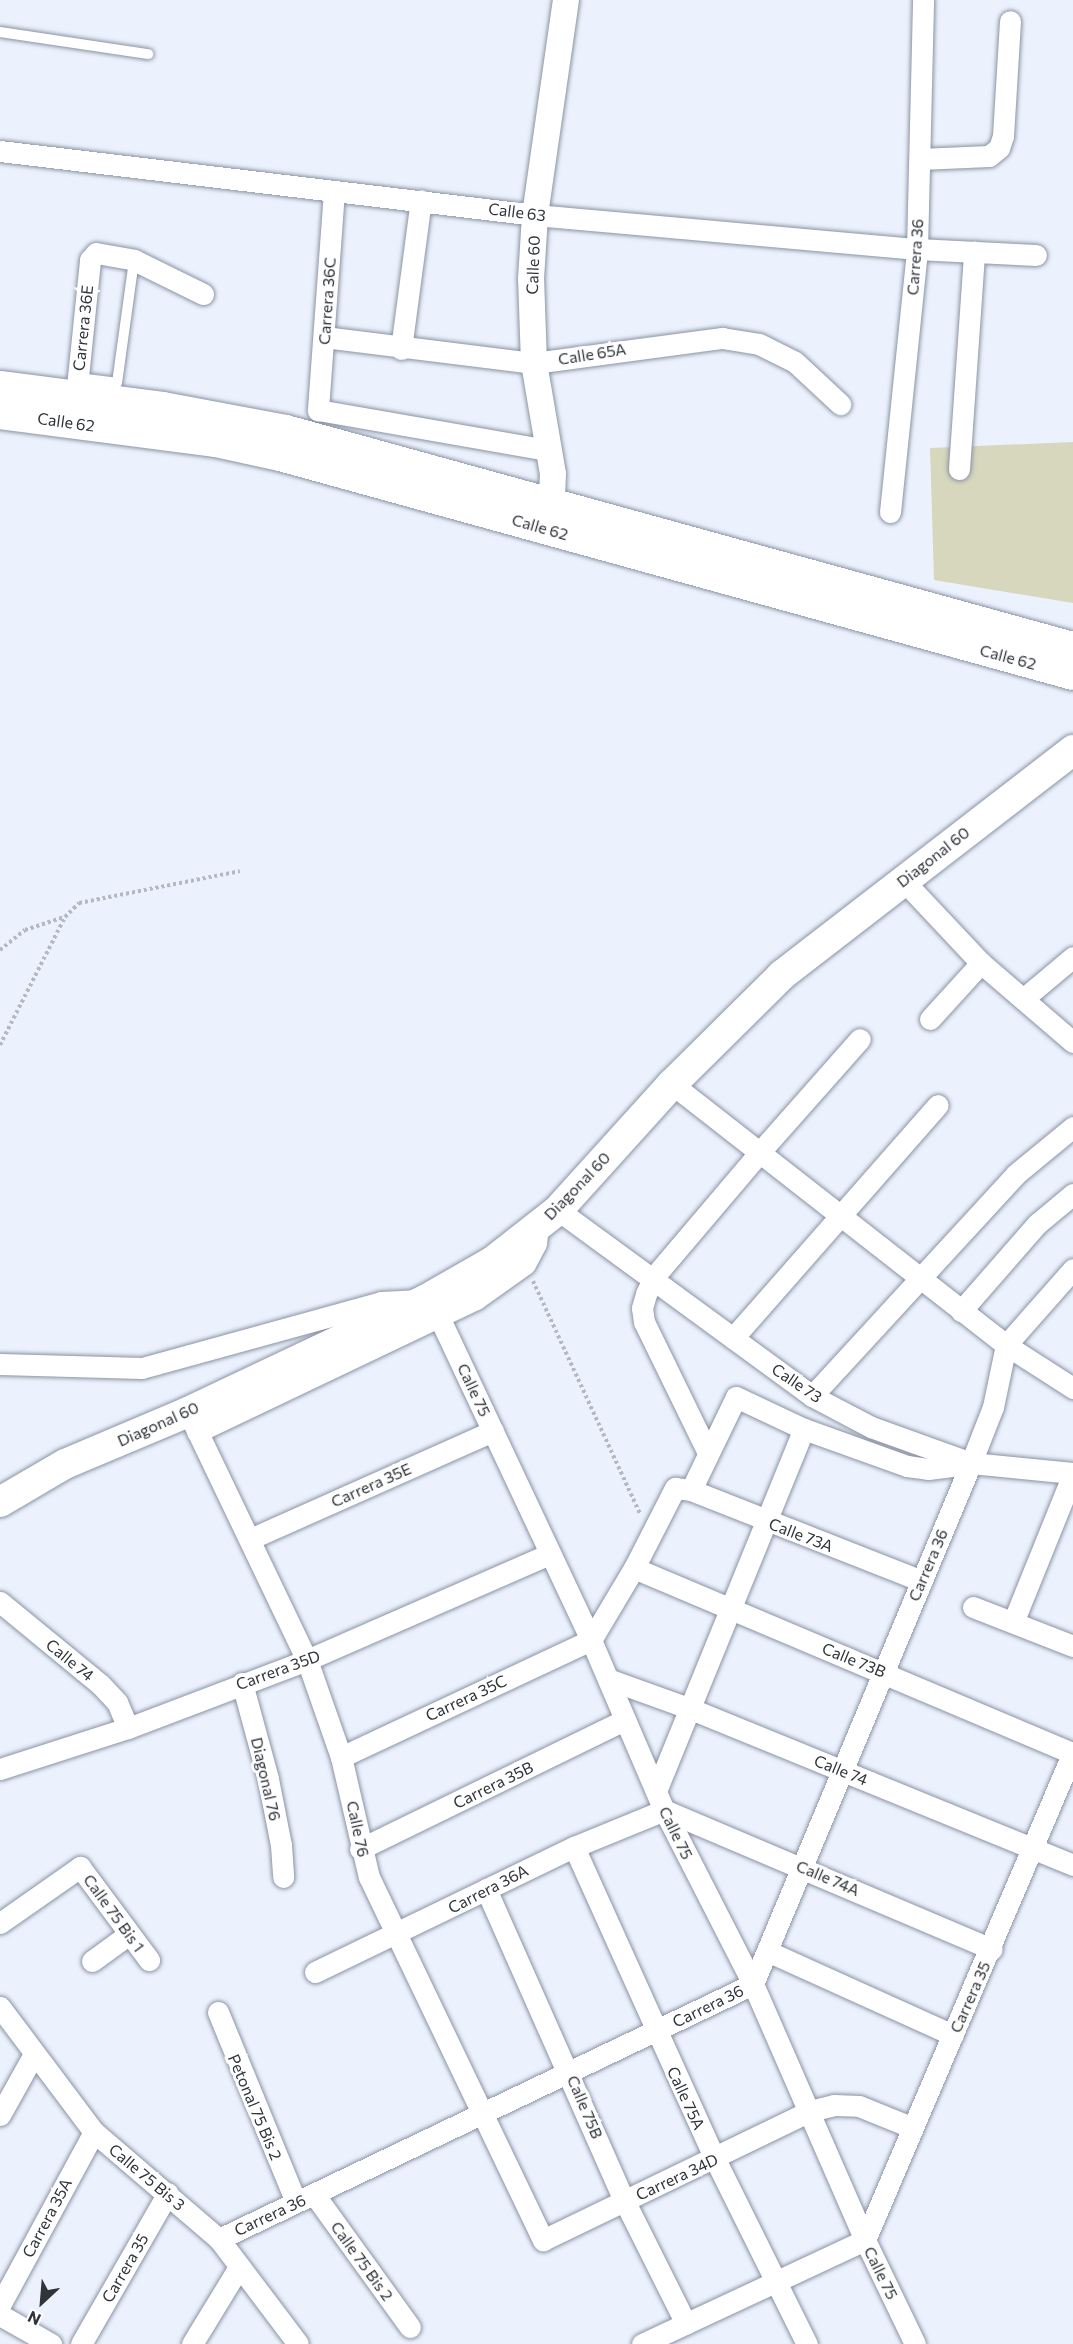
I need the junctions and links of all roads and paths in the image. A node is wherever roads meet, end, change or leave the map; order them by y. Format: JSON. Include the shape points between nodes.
{"nodes":[{"id":1,"x":566,"y":0,"type":"edge"},
{"id":2,"x":923,"y":0,"type":"edge"},
{"id":3,"x":1010,"y":21,"type":"dead end"},
{"id":4,"x":0,"y":32,"type":"edge"},
{"id":5,"x":148,"y":54,"type":"dead end"},
{"id":6,"x":0,"y":151,"type":"edge"},
{"id":7,"x":920,"y":159,"type":"junction"},
{"id":8,"x":334,"y":191,"type":"junction"},
{"id":9,"x":421,"y":200,"type":"junction"},
{"id":10,"x":535,"y":215,"type":"junction"},
{"id":11,"x":917,"y":249,"type":"junction"},
{"id":12,"x":975,"y":252,"type":"junction"},
{"id":13,"x":1036,"y":255,"type":"dead end"},
{"id":14,"x":134,"y":260,"type":"junction"},
{"id":15,"x":203,"y":294,"type":"dead end"},
{"id":16,"x":324,"y":338,"type":"junction"},
{"id":17,"x":401,"y":349,"type":"junction"},
{"id":18,"x":534,"y":363,"type":"junction"},
{"id":19,"x":0,"y":386,"type":"edge"},
{"id":20,"x":77,"y":387,"type":"junction"},
{"id":21,"x":840,"y":404,"type":"dead end"},
{"id":22,"x":0,"y":414,"type":"edge"},
{"id":23,"x":547,"y":450,"type":"junction"},
{"id":24,"x":959,"y":469,"type":"dead end"},
{"id":25,"x":890,"y":512,"type":"dead end"},
{"id":26,"x":552,"y":516,"type":"junction"},
{"id":27,"x":1073,"y":646,"type":"edge"},
{"id":28,"x":1073,"y":675,"type":"edge"},
{"id":29,"x":1073,"y":750,"type":"edge"},
{"id":30,"x":240,"y":871,"type":"dead end"},
{"id":31,"x":903,"y":880,"type":"junction"},
{"id":32,"x":65,"y":916,"type":"junction"},
{"id":33,"x":0,"y":950,"type":"edge"},
{"id":34,"x":1073,"y":957,"type":"edge"},
{"id":35,"x":981,"y":963,"type":"junction"},
{"id":36,"x":1023,"y":999,"type":"junction"},
{"id":37,"x":930,"y":1019,"type":"dead end"},
{"id":38,"x":860,"y":1039,"type":"dead end"},
{"id":39,"x":1073,"y":1042,"type":"edge"},
{"id":40,"x":0,"y":1045,"type":"edge"},
{"id":41,"x":672,"y":1084,"type":"junction"},
{"id":42,"x":938,"y":1105,"type":"dead end"},
{"id":43,"x":1073,"y":1127,"type":"edge"},
{"id":44,"x":759,"y":1153,"type":"junction"},
{"id":45,"x":1073,"y":1194,"type":"edge"},
{"id":46,"x":838,"y":1215,"type":"junction"},
{"id":47,"x":548,"y":1218,"type":"junction"},
{"id":48,"x":525,"y":1264,"type":"junction"},
{"id":49,"x":1073,"y":1269,"type":"edge"},
{"id":50,"x":653,"y":1278,"type":"junction"},
{"id":51,"x":920,"y":1279,"type":"junction"},
{"id":52,"x":433,"y":1310,"type":"junction"},
{"id":53,"x":961,"y":1311,"type":"junction"},
{"id":54,"x":733,"y":1338,"type":"junction"},
{"id":55,"x":1006,"y":1345,"type":"junction"},
{"id":56,"x":0,"y":1364,"type":"edge"},
{"id":57,"x":1073,"y":1388,"type":"edge"},
{"id":58,"x":812,"y":1396,"type":"junction"},
{"id":59,"x":193,"y":1422,"type":"junction"},
{"id":60,"x":804,"y":1429,"type":"junction"},
{"id":61,"x":493,"y":1431,"type":"junction"},
{"id":62,"x":708,"y":1453,"type":"junction"},
{"id":63,"x":971,"y":1463,"type":"junction"},
{"id":64,"x":1073,"y":1474,"type":"edge"},
{"id":65,"x":686,"y":1488,"type":"junction"},
{"id":66,"x":0,"y":1503,"type":"edge"},
{"id":67,"x":767,"y":1522,"type":"junction"},
{"id":68,"x":650,"y":1538,"type":"junction"},
{"id":69,"x":250,"y":1539,"type":"junction"},
{"id":70,"x":550,"y":1554,"type":"junction"},
{"id":71,"x":634,"y":1568,"type":"junction"},
{"id":72,"x":922,"y":1581,"type":"junction"},
{"id":73,"x":0,"y":1602,"type":"edge"},
{"id":74,"x":973,"y":1607,"type":"dead end"},
{"id":75,"x":732,"y":1611,"type":"junction"},
{"id":76,"x":1014,"y":1620,"type":"junction"},
{"id":77,"x":591,"y":1640,"type":"junction"},
{"id":78,"x":1073,"y":1646,"type":"edge"},
{"id":79,"x":307,"y":1660,"type":"junction"},
{"id":80,"x":883,"y":1672,"type":"junction"},
{"id":81,"x":608,"y":1679,"type":"junction"},
{"id":82,"x":242,"y":1683,"type":"junction"},
{"id":83,"x":691,"y":1709,"type":"junction"},
{"id":84,"x":625,"y":1720,"type":"junction"},
{"id":85,"x":128,"y":1728,"type":"junction"},
{"id":86,"x":1073,"y":1752,"type":"edge"},
{"id":87,"x":341,"y":1757,"type":"junction"},
{"id":88,"x":0,"y":1769,"type":"edge"},
{"id":89,"x":842,"y":1770,"type":"junction"},
{"id":90,"x":660,"y":1800,"type":"junction"},
{"id":91,"x":574,"y":1847,"type":"junction"},
{"id":92,"x":1034,"y":1848,"type":"junction"},
{"id":93,"x":360,"y":1849,"type":"junction"},
{"id":94,"x":1073,"y":1865,"type":"edge"},
{"id":95,"x":803,"y":1866,"type":"junction"},
{"id":96,"x":283,"y":1877,"type":"dead end"},
{"id":97,"x":486,"y":1889,"type":"junction"},
{"id":98,"x":0,"y":1923,"type":"edge"},
{"id":99,"x":129,"y":1934,"type":"junction"},
{"id":100,"x":397,"y":1935,"type":"junction"},
{"id":101,"x":992,"y":1949,"type":"junction"},
{"id":102,"x":767,"y":1951,"type":"junction"},
{"id":103,"x":149,"y":1960,"type":"dead end"},
{"id":104,"x":92,"y":1962,"type":"dead end"},
{"id":105,"x":315,"y":1972,"type":"dead end"},
{"id":106,"x":753,"y":1984,"type":"junction"},
{"id":107,"x":0,"y":2007,"type":"edge"},
{"id":108,"x":218,"y":2012,"type":"dead end"},
{"id":109,"x":656,"y":2031,"type":"junction"},
{"id":110,"x":0,"y":2034,"type":"edge"},
{"id":111,"x":953,"y":2035,"type":"junction"},
{"id":112,"x":32,"y":2052,"type":"junction"},
{"id":113,"x":570,"y":2072,"type":"junction"},
{"id":114,"x":481,"y":2111,"type":"junction"},
{"id":115,"x":810,"y":2111,"type":"junction"},
{"id":116,"x":0,"y":2115,"type":"edge"},
{"id":117,"x":911,"y":2127,"type":"junction"},
{"id":118,"x":94,"y":2132,"type":"junction"},
{"id":119,"x":715,"y":2159,"type":"junction"},
{"id":120,"x":168,"y":2193,"type":"junction"},
{"id":121,"x":304,"y":2197,"type":"junction"},
{"id":122,"x":625,"y":2202,"type":"junction"},
{"id":123,"x":219,"y":2239,"type":"junction"},
{"id":124,"x":543,"y":2240,"type":"joint"},
{"id":125,"x":865,"y":2240,"type":"junction"},
{"id":126,"x":240,"y":2267,"type":"junction"},
{"id":127,"x":775,"y":2283,"type":"junction"},
{"id":128,"x":0,"y":2305,"type":"edge"},
{"id":129,"x":0,"y":2315,"type":"edge"},
{"id":130,"x":686,"y":2324,"type":"junction"},
{"id":131,"x":410,"y":2327,"type":"dead end"},
{"id":132,"x":51,"y":2344,"type":"edge"},
{"id":133,"x":81,"y":2344,"type":"edge"},
{"id":134,"x":192,"y":2344,"type":"edge"},
{"id":135,"x":298,"y":2344,"type":"edge"},
{"id":136,"x":642,"y":2344,"type":"edge"},
{"id":137,"x":807,"y":2344,"type":"edge"},
{"id":138,"x":915,"y":2344,"type":"edge"}],
"edges":[{"from":1,"to":10,"type":"street","name":"Calle 60"},
{"from":2,"to":7,"type":"street","name":"Carrera 36"},
{"from":3,"to":7,"type":"street","via":[[999,148],[989,156]]},
{"from":4,"to":5,"type":"lane"},
{"from":6,"to":8,"type":"street","name":"Calle 63"},
{"from":7,"to":11,"type":"street","name":"Carrera 36"},
{"from":8,"to":9,"type":"street","name":"Calle 63"},
{"from":8,"to":16,"type":"street","name":"Carrera 36C"},
{"from":9,"to":10,"type":"street","name":"Calle 63"},
{"from":9,"to":17,"type":"street"},
{"from":10,"to":11,"type":"street","name":"Calle 63"},
{"from":10,"to":18,"type":"street","name":"Calle 60","via":[[531,279]]},
{"from":11,"to":12,"type":"street","name":"Calle 63"},
{"from":11,"to":25,"type":"street","name":"Carrera 36"},
{"from":12,"to":13,"type":"street","name":"Calle 63"},
{"from":12,"to":24,"type":"street"},
{"from":14,"to":15,"type":"street"},
{"from":14,"to":20,"type":"lane","via":[[117,383]]},
{"from":14,"to":20,"type":"street","name":"Carrera 36E","via":[[101,252],[90,260]]},
{"from":16,"to":17,"type":"street","name":"Calle 65A"},
{"from":16,"to":23,"type":"street","name":"Carrera 36C","via":[[318,411]]},
{"from":17,"to":18,"type":"street","name":"Calle 65A"},
{"from":18,"to":21,"type":"street","name":"Calle 65A","via":[[722,338],[759,344],[795,362]]},
{"from":18,"to":23,"type":"street","name":"Calle 60"},
{"from":19,"to":20,"type":"main road","name":"Calle 62"},
{"from":20,"to":26,"type":"main road","name":"Calle 62","via":[[286,430]]},
{"from":22,"to":26,"type":"main road","name":"Calle 62","via":[[216,442]]},
{"from":23,"to":26,"type":"street","name":"Calle 60"},
{"from":26,"to":27,"type":"main road","name":"Calle 62"},
{"from":26,"to":28,"type":"main road","name":"Calle 62"},
{"from":29,"to":31,"type":"main road","name":"Diagonal 60"},
{"from":30,"to":32,"type":"path","via":[[93,898],[79,903]]},
{"from":31,"to":35,"type":"street"},
{"from":31,"to":41,"type":"main road","name":"Diagonal 60","via":[[782,975]]},
{"from":32,"to":33,"type":"path","via":[[25,930]]},
{"from":32,"to":40,"type":"path"},
{"from":34,"to":36,"type":"street"},
{"from":35,"to":36,"type":"street"},
{"from":35,"to":37,"type":"street"},
{"from":36,"to":39,"type":"street"},
{"from":38,"to":44,"type":"street"},
{"from":41,"to":44,"type":"street"},
{"from":41,"to":47,"type":"main road","name":"Diagonal 60"},
{"from":42,"to":46,"type":"street"},
{"from":43,"to":51,"type":"street","via":[[1016,1174]]},
{"from":44,"to":46,"type":"street"},
{"from":44,"to":50,"type":"street"},
{"from":45,"to":53,"type":"street","via":[[1037,1224]]},
{"from":46,"to":51,"type":"street"},
{"from":46,"to":54,"type":"street"},
{"from":47,"to":48,"type":"street"},
{"from":47,"to":50,"type":"street","name":"Calle 73"},
{"from":47,"to":52,"type":"main road","name":"Diagonal 60"},
{"from":48,"to":52,"type":"street"},
{"from":48,"to":68,"type":"path"},
{"from":49,"to":55,"type":"street"},
{"from":50,"to":54,"type":"street","name":"Calle 73"},
{"from":50,"to":62,"type":"street","via":[[642,1308],[645,1322]]},
{"from":51,"to":53,"type":"street"},
{"from":51,"to":58,"type":"street"},
{"from":52,"to":56,"type":"street","via":[[381,1302],[142,1368]]},
{"from":52,"to":59,"type":"main road","name":"Diagonal 60"},
{"from":52,"to":61,"type":"street","name":"Calle 75"},
{"from":53,"to":55,"type":"street"},
{"from":54,"to":58,"type":"street","name":"Calle 73"},
{"from":55,"to":57,"type":"street"},
{"from":55,"to":63,"type":"street","name":"Carrera 36","via":[[993,1407]]},
{"from":58,"to":63,"type":"street","name":"Calle 73","via":[[895,1437]]},
{"from":59,"to":66,"type":"main road","name":"Diagonal 60","via":[[65,1464]]},
{"from":59,"to":69,"type":"street","name":"Calle 76"},
{"from":60,"to":62,"type":"street","via":[[736,1397]]},
{"from":60,"to":63,"type":"street","via":[[907,1466],[947,1469]]},
{"from":60,"to":67,"type":"street"},
{"from":61,"to":69,"type":"street","name":"Carrera 35E"},
{"from":61,"to":70,"type":"street","name":"Calle 75"},
{"from":62,"to":65,"type":"street"},
{"from":63,"to":64,"type":"street","name":"Calle 73"},
{"from":63,"to":72,"type":"street","name":"Carrera 36"},
{"from":64,"to":76,"type":"street"},
{"from":65,"to":67,"type":"street","name":"Calle 73A"},
{"from":65,"to":68,"type":"street","via":[[675,1488]]},
{"from":67,"to":72,"type":"street","name":"Calle 73A"},
{"from":67,"to":75,"type":"street"},
{"from":68,"to":71,"type":"street"},
{"from":69,"to":79,"type":"street","name":"Calle 76"},
{"from":70,"to":77,"type":"street","name":"Calle 75"},
{"from":70,"to":79,"type":"street","name":"Carrera 35D"},
{"from":71,"to":75,"type":"street","name":"Calle 73B"},
{"from":71,"to":77,"type":"street"},
{"from":72,"to":80,"type":"street","name":"Carrera 36"},
{"from":73,"to":85,"type":"street","name":"Calle 74","via":[[100,1684],[117,1702]]},
{"from":74,"to":76,"type":"street"},
{"from":75,"to":80,"type":"street","name":"Calle 73B"},
{"from":75,"to":83,"type":"street"},
{"from":76,"to":78,"type":"street"},
{"from":77,"to":81,"type":"street","name":"Calle 75"},
{"from":77,"to":87,"type":"street","name":"Carrera 35C"},
{"from":79,"to":82,"type":"street","name":"Carrera 35D"},
{"from":79,"to":87,"type":"street","name":"Calle 76"},
{"from":80,"to":86,"type":"street","name":"Calle 73B"},
{"from":80,"to":89,"type":"street","name":"Carrera 36"},
{"from":81,"to":83,"type":"street","name":"Calle 74"},
{"from":81,"to":84,"type":"street","name":"Calle 75"},
{"from":82,"to":85,"type":"street","name":"Carrera 35D"},
{"from":82,"to":96,"type":"street","name":"Diagonal 76","via":[[268,1779]]},
{"from":83,"to":89,"type":"street","name":"Calle 74"},
{"from":83,"to":90,"type":"street"},
{"from":84,"to":90,"type":"street","name":"Calle 75"},
{"from":84,"to":93,"type":"street","name":"Carrera 35B"},
{"from":85,"to":88,"type":"street","name":"Carrera 35D"},
{"from":86,"to":92,"type":"street","name":"Carrera 35"},
{"from":87,"to":93,"type":"street","name":"Calle 76"},
{"from":89,"to":92,"type":"street","name":"Calle 74"},
{"from":89,"to":95,"type":"street","name":"Carrera 36"},
{"from":90,"to":91,"type":"street","name":"Carrera 36A"},
{"from":90,"to":95,"type":"street","name":"Calle 74A"},
{"from":90,"to":106,"type":"street","name":"Calle 75"},
{"from":91,"to":97,"type":"street","name":"Carrera 36A"},
{"from":91,"to":109,"type":"street","name":"Calle 75A"},
{"from":92,"to":94,"type":"street","name":"Calle 74"},
{"from":92,"to":101,"type":"street","name":"Carrera 35"},
{"from":93,"to":100,"type":"street","name":"Calle 76"},
{"from":95,"to":101,"type":"street","name":"Calle 74A"},
{"from":95,"to":102,"type":"street","name":"Carrera 36"},
{"from":97,"to":100,"type":"street","name":"Carrera 36A"},
{"from":97,"to":113,"type":"street","name":"Calle 75B"},
{"from":98,"to":99,"type":"street","name":"Calle 75 Bis 1","via":[[80,1867]]},
{"from":99,"to":103,"type":"street","name":"Calle 75 Bis 1"},
{"from":99,"to":104,"type":"street"},
{"from":100,"to":105,"type":"street","name":"Carrera 36A"},
{"from":100,"to":114,"type":"street","name":"Calle 76"},
{"from":101,"to":111,"type":"street","name":"Carrera 35"},
{"from":102,"to":106,"type":"street","name":"Carrera 36"},
{"from":102,"to":111,"type":"street"},
{"from":106,"to":109,"type":"street","name":"Carrera 36"},
{"from":106,"to":115,"type":"street","name":"Calle 75"},
{"from":107,"to":112,"type":"street","name":"Calle 75 Bis 3"},
{"from":108,"to":121,"type":"street","name":"Petonal 75 Bis 2"},
{"from":109,"to":113,"type":"street","name":"Carrera 36"},
{"from":109,"to":119,"type":"street","name":"Calle 75A"},
{"from":110,"to":112,"type":"street"},
{"from":111,"to":117,"type":"street","name":"Carrera 35"},
{"from":112,"to":116,"type":"street"},
{"from":112,"to":118,"type":"street","name":"Calle 75 Bis 3"},
{"from":113,"to":114,"type":"street","name":"Carrera 36"},
{"from":113,"to":122,"type":"street","name":"Calle 75B"},
{"from":114,"to":121,"type":"street","name":"Carrera 36"},
{"from":114,"to":124,"type":"street","name":"Calle 76"},
{"from":115,"to":117,"type":"street","name":"Carrera 34D","via":[[834,2105],[859,2106]]},
{"from":115,"to":119,"type":"street","name":"Carrera 34D"},
{"from":115,"to":125,"type":"street","name":"Calle 75"},
{"from":117,"to":125,"type":"street","name":"Carrera 35"},
{"from":118,"to":120,"type":"street","name":"Calle 75 Bis 3"},
{"from":118,"to":128,"type":"street","name":"Carrera 35A"},
{"from":119,"to":122,"type":"street","name":"Carrera 34D"},
{"from":119,"to":127,"type":"street","name":"Calle 75A"},
{"from":120,"to":123,"type":"street","name":"Calle 75 Bis 3"},
{"from":120,"to":133,"type":"street","name":"Carrera 35"},
{"from":121,"to":123,"type":"street","name":"Carrera 36"},
{"from":121,"to":131,"type":"street","name":"Calle 75 Bis 2"},
{"from":122,"to":124,"type":"street","name":"Carrera 34D"},
{"from":122,"to":130,"type":"street","name":"Calle 75B"},
{"from":123,"to":126,"type":"street","name":"Calle 75 Bis 3"},
{"from":125,"to":127,"type":"street"},
{"from":125,"to":138,"type":"street","name":"Calle 75"},
{"from":126,"to":134,"type":"street"},
{"from":126,"to":135,"type":"street","name":"Calle 75 Bis 3"},
{"from":127,"to":130,"type":"street"},
{"from":127,"to":137,"type":"street","name":"Calle 75A"},
{"from":129,"to":132,"type":"street"},
{"from":130,"to":136,"type":"street"}]}
